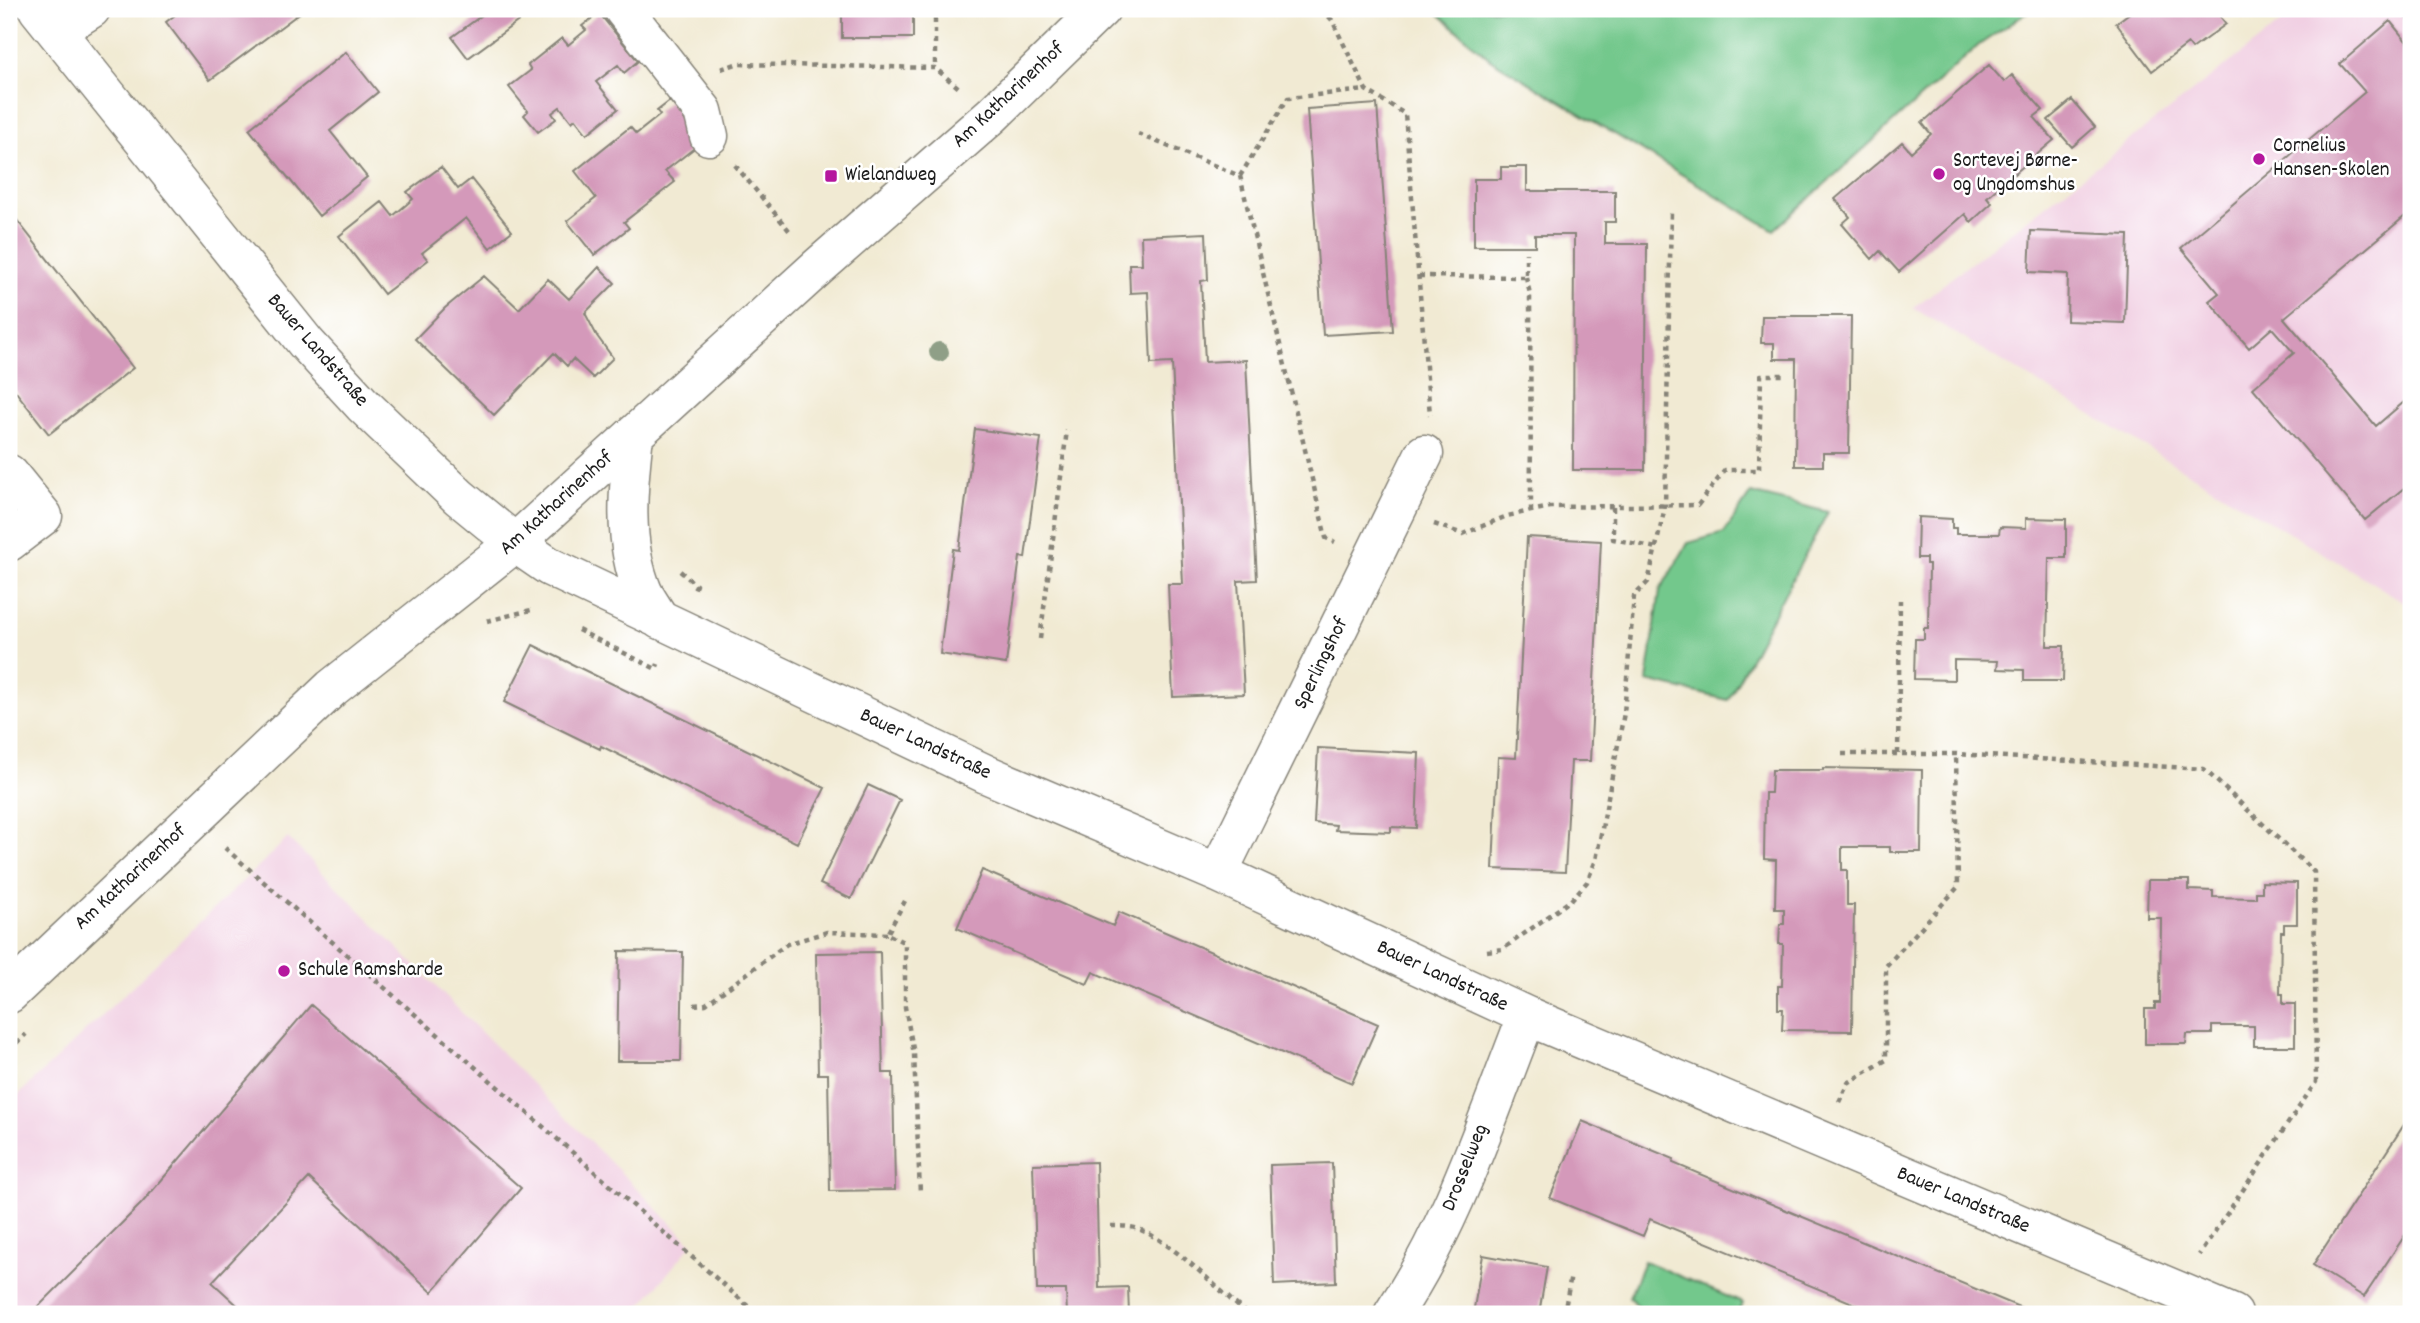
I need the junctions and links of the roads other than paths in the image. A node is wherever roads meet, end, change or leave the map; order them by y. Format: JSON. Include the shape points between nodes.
{"nodes":[{"id":1,"x":91,"y":9,"type":"edge"},
{"id":2,"x":623,"y":9,"type":"edge"},
{"id":3,"x":1101,"y":9,"type":"edge"},
{"id":4,"x":47,"y":20,"type":"edge"},
{"id":5,"x":709,"y":136,"type":"road end"},
{"id":6,"x":634,"y":435,"type":"junction"},
{"id":7,"x":1424,"y":454,"type":"road end"},
{"id":8,"x":9,"y":474,"type":"edge"},
{"id":9,"x":9,"y":542,"type":"edge"},
{"id":10,"x":514,"y":543,"type":"junction"},
{"id":11,"x":660,"y":620,"type":"junction"},
{"id":12,"x":1217,"y":873,"type":"junction"},
{"id":13,"x":9,"y":994,"type":"edge"},
{"id":14,"x":1527,"y":1016,"type":"junction"},
{"id":15,"x":1393,"y":1314,"type":"edge"},
{"id":16,"x":2233,"y":1314,"type":"edge"}],
"edges":[{"from":1,"to":4,"type":"street"},
{"from":2,"to":5,"type":"street","via":[[703,111]]},
{"from":3,"to":6,"type":"street","name":"Am Katharinenhof","via":[[992,115]]},
{"from":4,"to":10,"type":"street","name":"Bauer Landstraße","via":[[306,343],[363,405]]},
{"from":6,"to":10,"type":"street","name":"Am Katharinenhof"},
{"from":6,"to":11,"type":"street","via":[[629,536],[643,592]]},
{"from":7,"to":12,"type":"street","name":"Sperlingshof"},
{"from":8,"to":9,"type":"street","via":[[43,516]]},
{"from":10,"to":11,"type":"street","name":"Bauer Landstraße","via":[[550,567]]},
{"from":10,"to":13,"type":"street","name":"Am Katharinenhof","via":[[332,688]]},
{"from":11,"to":12,"type":"street","name":"Bauer Landstraße","via":[[986,774]]},
{"from":12,"to":14,"type":"street","name":"Bauer Landstraße"},
{"from":14,"to":15,"type":"street","name":"Drosselweg","via":[[1451,1209]]},
{"from":14,"to":16,"type":"street","name":"Bauer Landstraße"}]}
